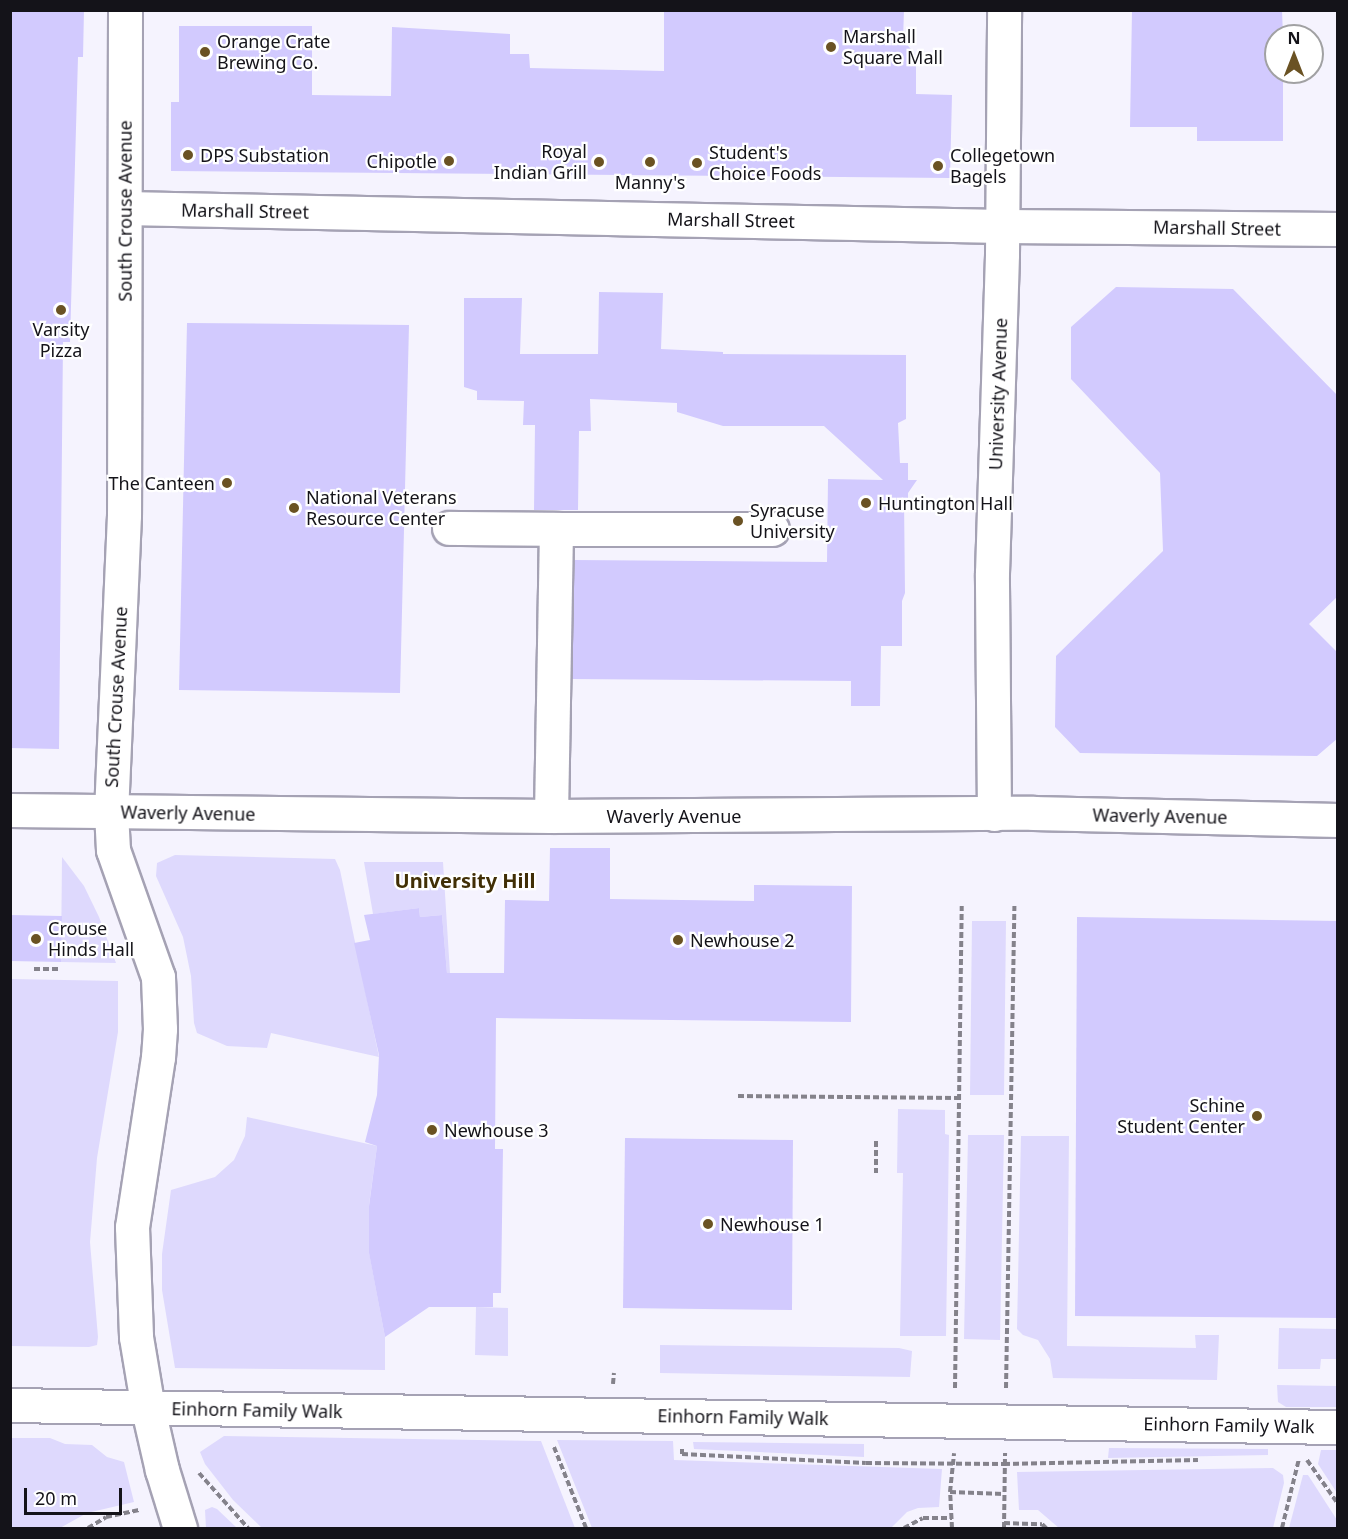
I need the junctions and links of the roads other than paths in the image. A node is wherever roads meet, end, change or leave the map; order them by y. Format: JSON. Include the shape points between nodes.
{"nodes":[{"id":1,"x":125,"y":10,"type":"edge"},
{"id":2,"x":1004,"y":10,"type":"edge"},
{"id":3,"x":125,"y":208,"type":"junction"},
{"id":4,"x":1002,"y":226,"type":"junction"},
{"id":5,"x":1338,"y":229,"type":"edge"},
{"id":6,"x":449,"y":528,"type":"dead end"},
{"id":7,"x":556,"y":529,"type":"junction"},
{"id":8,"x":772,"y":529,"type":"dead end"},
{"id":9,"x":10,"y":810,"type":"edge"},
{"id":10,"x":111,"y":812,"type":"junction"},
{"id":11,"x":994,"y":814,"type":"junction"},
{"id":12,"x":551,"y":816,"type":"junction"},
{"id":13,"x":1338,"y":820,"type":"edge"},
{"id":14,"x":10,"y":1406,"type":"edge"},
{"id":15,"x":148,"y":1409,"type":"junction"},
{"id":16,"x":1338,"y":1427,"type":"edge"},
{"id":17,"x":180,"y":1528,"type":"edge"}],
"edges":[{"from":1,"to":3,"type":"street","name":"South Crouse Avenue"},
{"from":2,"to":4,"type":"street","name":"University Avenue"},
{"from":3,"to":4,"type":"street","name":"Marshall Street"},
{"from":3,"to":10,"type":"street","name":"South Crouse Avenue","via":[[124,515]]},
{"from":4,"to":5,"type":"street","name":"Marshall Street"},
{"from":4,"to":11,"type":"street","name":"University Avenue","via":[[992,573]]},
{"from":6,"to":7,"type":"street"},
{"from":7,"to":8,"type":"street"},
{"from":7,"to":12,"type":"street"},
{"from":9,"to":10,"type":"street","name":"Waverly Avenue"},
{"from":10,"to":12,"type":"street","name":"Waverly Avenue"},
{"from":10,"to":15,"type":"street","name":"South Crouse Avenue","via":[[113,850],[158,977],[160,1002],[158,1057],[132,1227],[136,1337]]},
{"from":11,"to":12,"type":"street","name":"Waverly Avenue"},
{"from":11,"to":13,"type":"street","name":"Waverly Avenue"},
{"from":14,"to":15,"type":"street","name":"Einhorn Family Walk"},
{"from":15,"to":16,"type":"street","name":"Einhorn Family Walk"},
{"from":15,"to":17,"type":"street","name":"South Crouse Avenue"}]}
